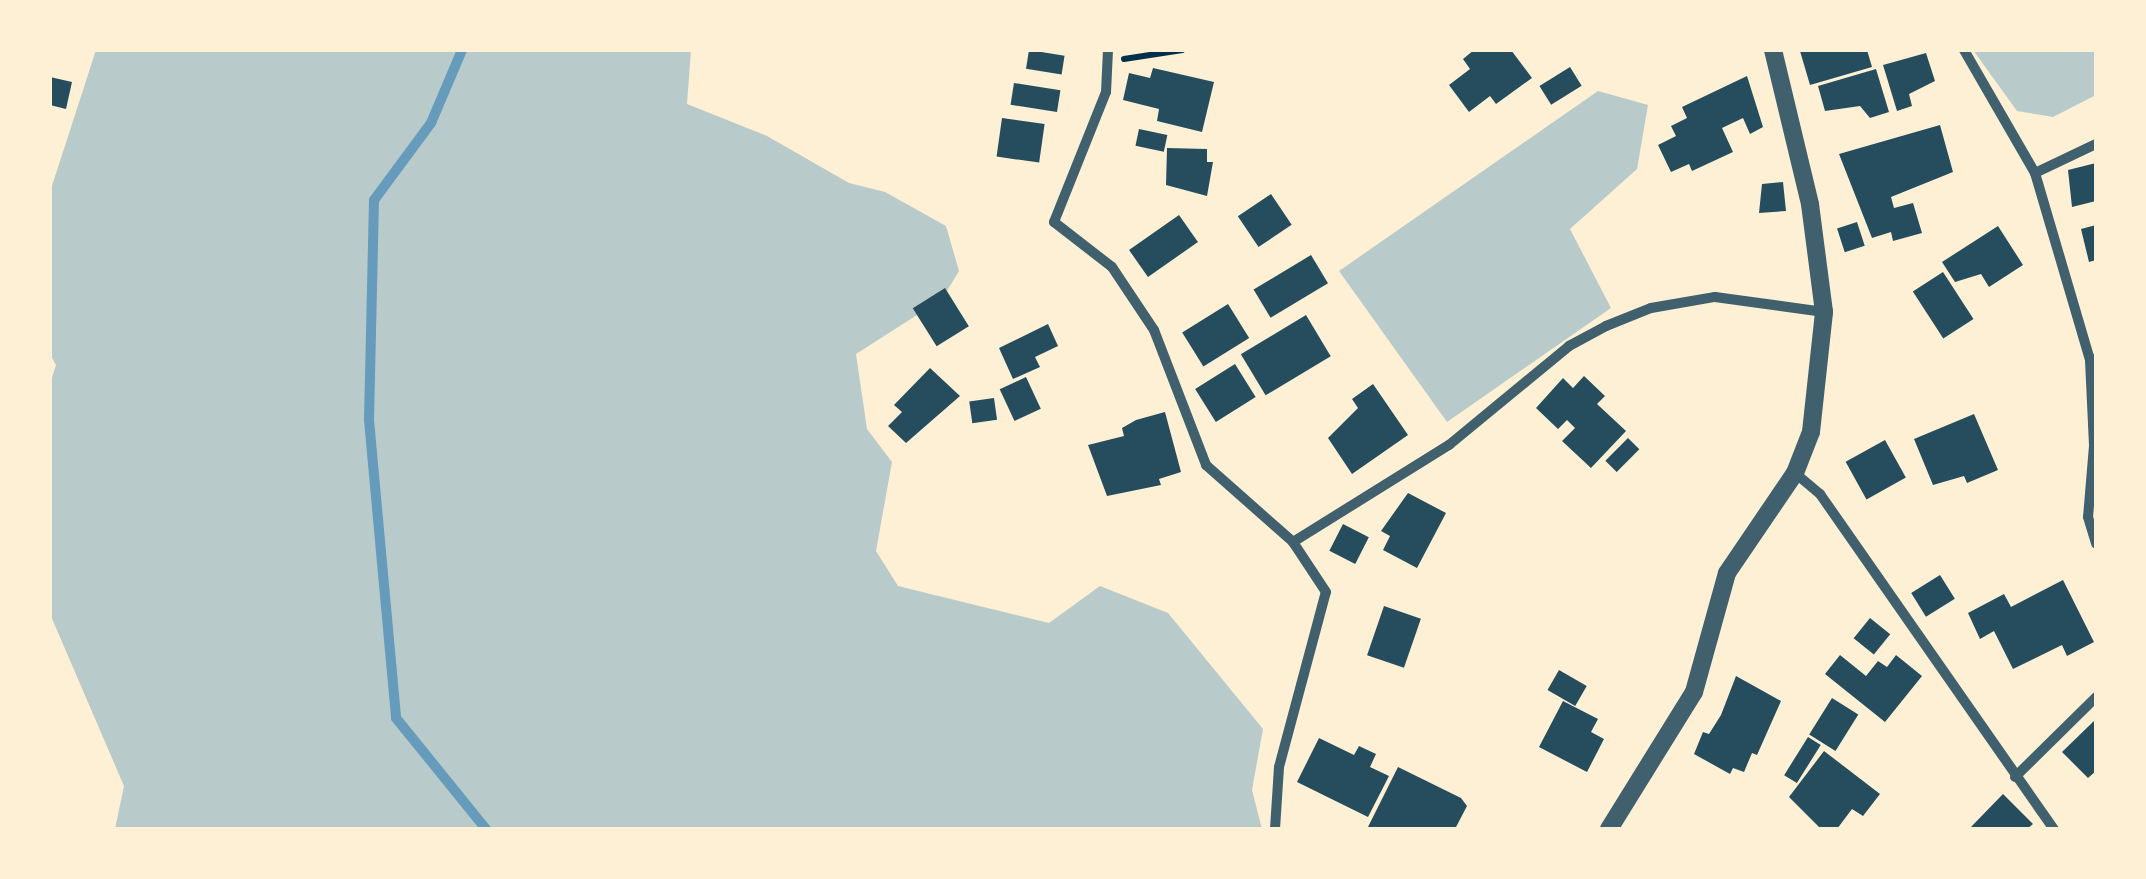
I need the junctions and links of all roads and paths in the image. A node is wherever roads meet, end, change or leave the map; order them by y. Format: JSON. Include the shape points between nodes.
{"nodes":[{"id":1,"x":1182,"y":50,"type":"edge"},
{"id":2,"x":1773,"y":50,"type":"edge"},
{"id":3,"x":1964,"y":50,"type":"edge"},
{"id":4,"x":1108,"y":56,"type":"edge"},
{"id":5,"x":2096,"y":144,"type":"edge"},
{"id":6,"x":2035,"y":172,"type":"junction"},
{"id":7,"x":1824,"y":312,"type":"junction"},
{"id":8,"x":2093,"y":359,"type":"edge"},
{"id":9,"x":1796,"y":474,"type":"junction"},
{"id":10,"x":1292,"y":542,"type":"junction"},
{"id":11,"x":2096,"y":544,"type":"edge"},
{"id":12,"x":2096,"y":697,"type":"edge"},
{"id":13,"x":2015,"y":777,"type":"junction"},
{"id":14,"x":1275,"y":829,"type":"edge"},
{"id":15,"x":1608,"y":829,"type":"edge"},
{"id":16,"x":2054,"y":829,"type":"edge"}],
"edges":[{"from":1,"to":4,"type":"path"},
{"from":2,"to":7,"type":"street","via":[[1810,204]]},
{"from":3,"to":6,"type":"street"},
{"from":4,"to":10,"type":"street","via":[[1106,92],[1054,222],[1112,267],[1154,330],[1206,465]]},
{"from":5,"to":6,"type":"street"},
{"from":6,"to":8,"type":"street"},
{"from":7,"to":9,"type":"street","via":[[1818,390]]},
{"from":7,"to":10,"type":"street","via":[[1714,297],[1651,308],[1606,326],[1569,346],[1449,445]]},
{"from":8,"to":11,"type":"street","via":[[2088,517]]},
{"from":9,"to":13,"type":"street","via":[[1820,494]]},
{"from":9,"to":15,"type":"street","via":[[1727,573],[1694,692]]},
{"from":10,"to":14,"type":"street","via":[[1326,592],[1279,767]]},
{"from":12,"to":13,"type":"street"},
{"from":13,"to":16,"type":"street"}]}
